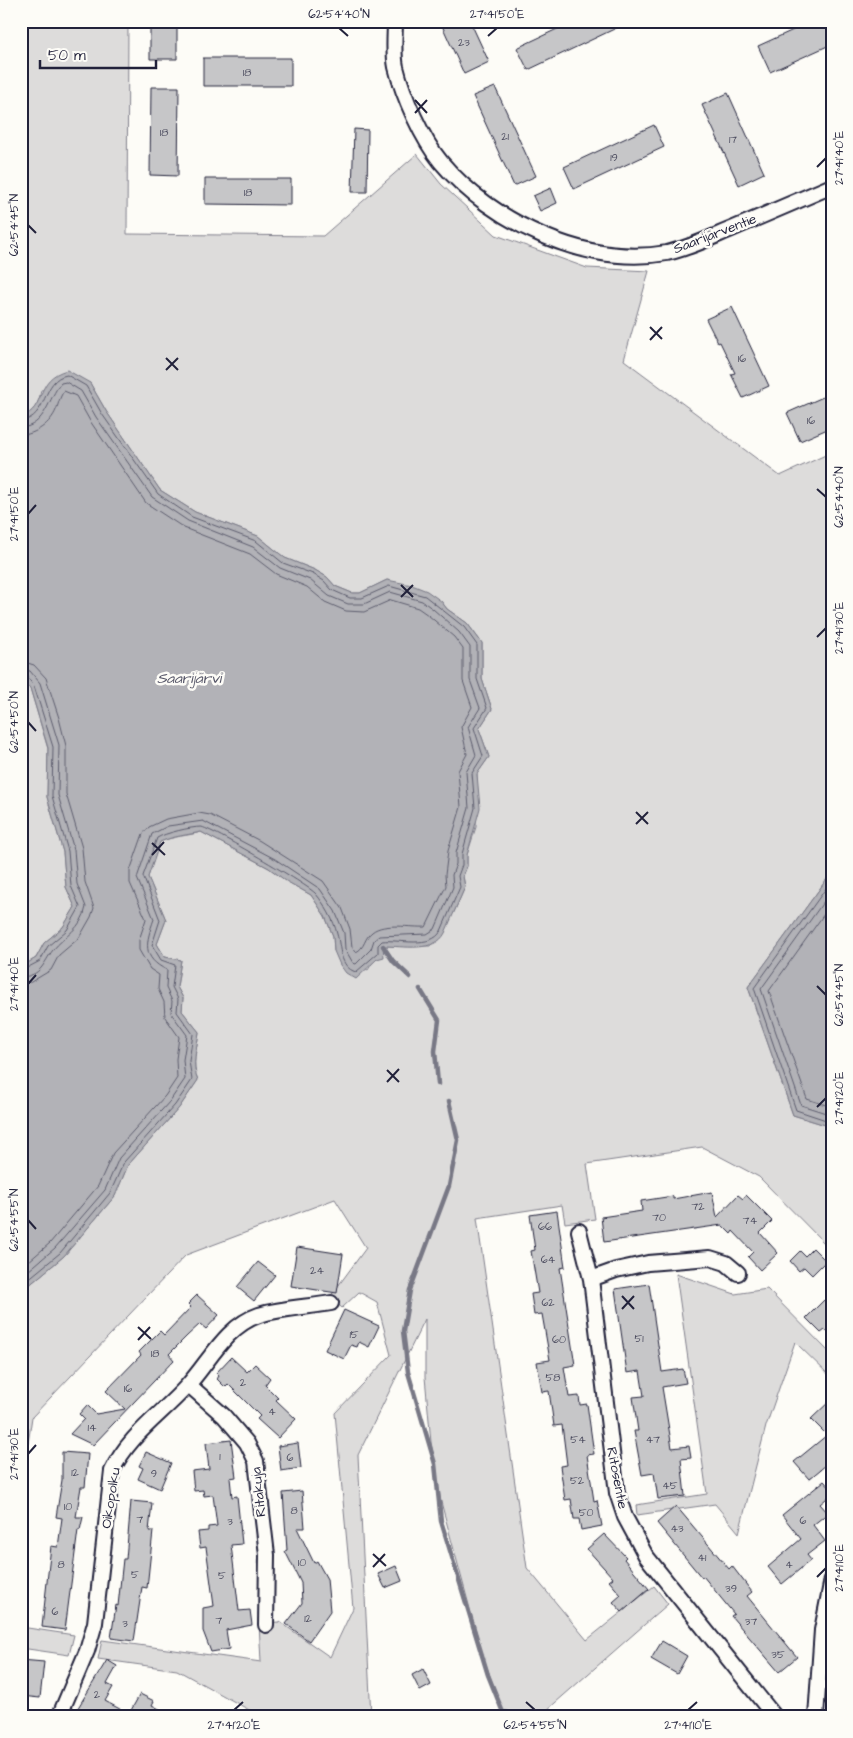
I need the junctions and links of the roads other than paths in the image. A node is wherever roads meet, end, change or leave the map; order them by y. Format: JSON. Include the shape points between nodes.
{"nodes":[{"id":1,"x":395,"y":21,"type":"edge"},
{"id":2,"x":832,"y":186,"type":"edge"},
{"id":3,"x":579,"y":1231,"type":"dead end"},
{"id":4,"x":738,"y":1274,"type":"dead end"},
{"id":5,"x":591,"y":1279,"type":"junction"},
{"id":6,"x":331,"y":1304,"type":"dead end"},
{"id":7,"x":189,"y":1385,"type":"junction"},
{"id":8,"x":832,"y":1580,"type":"edge"},
{"id":9,"x":266,"y":1625,"type":"dead end"},
{"id":10,"x":58,"y":1717,"type":"edge"},
{"id":11,"x":775,"y":1717,"type":"edge"},
{"id":12,"x":816,"y":1717,"type":"edge"}],
"edges":[{"from":1,"to":2,"type":"street","name":"Saarijärventie","via":[[396,65],[416,118],[441,161],[469,190],[504,217],[564,244],[630,256],[667,253],[696,244]]},
{"from":3,"to":5,"type":"street","name":"Ritosentie"},
{"from":4,"to":5,"type":"street","via":[[726,1263],[710,1258],[648,1264]]},
{"from":5,"to":11,"type":"street","name":"Ritosentie","via":[[617,1493],[625,1517],[646,1556]]},
{"from":6,"to":7,"type":"street","name":"Oikopolku","via":[[259,1315],[236,1328],[208,1357]]},
{"from":7,"to":9,"type":"street","name":"Ritakuja","via":[[230,1423],[247,1443],[256,1461],[266,1555]]},
{"from":7,"to":10,"type":"street","name":"Oikopolku","via":[[121,1451],[112,1471],[95,1623],[81,1667]]},
{"from":8,"to":12,"type":"street","via":[[822,1630]]}]}
